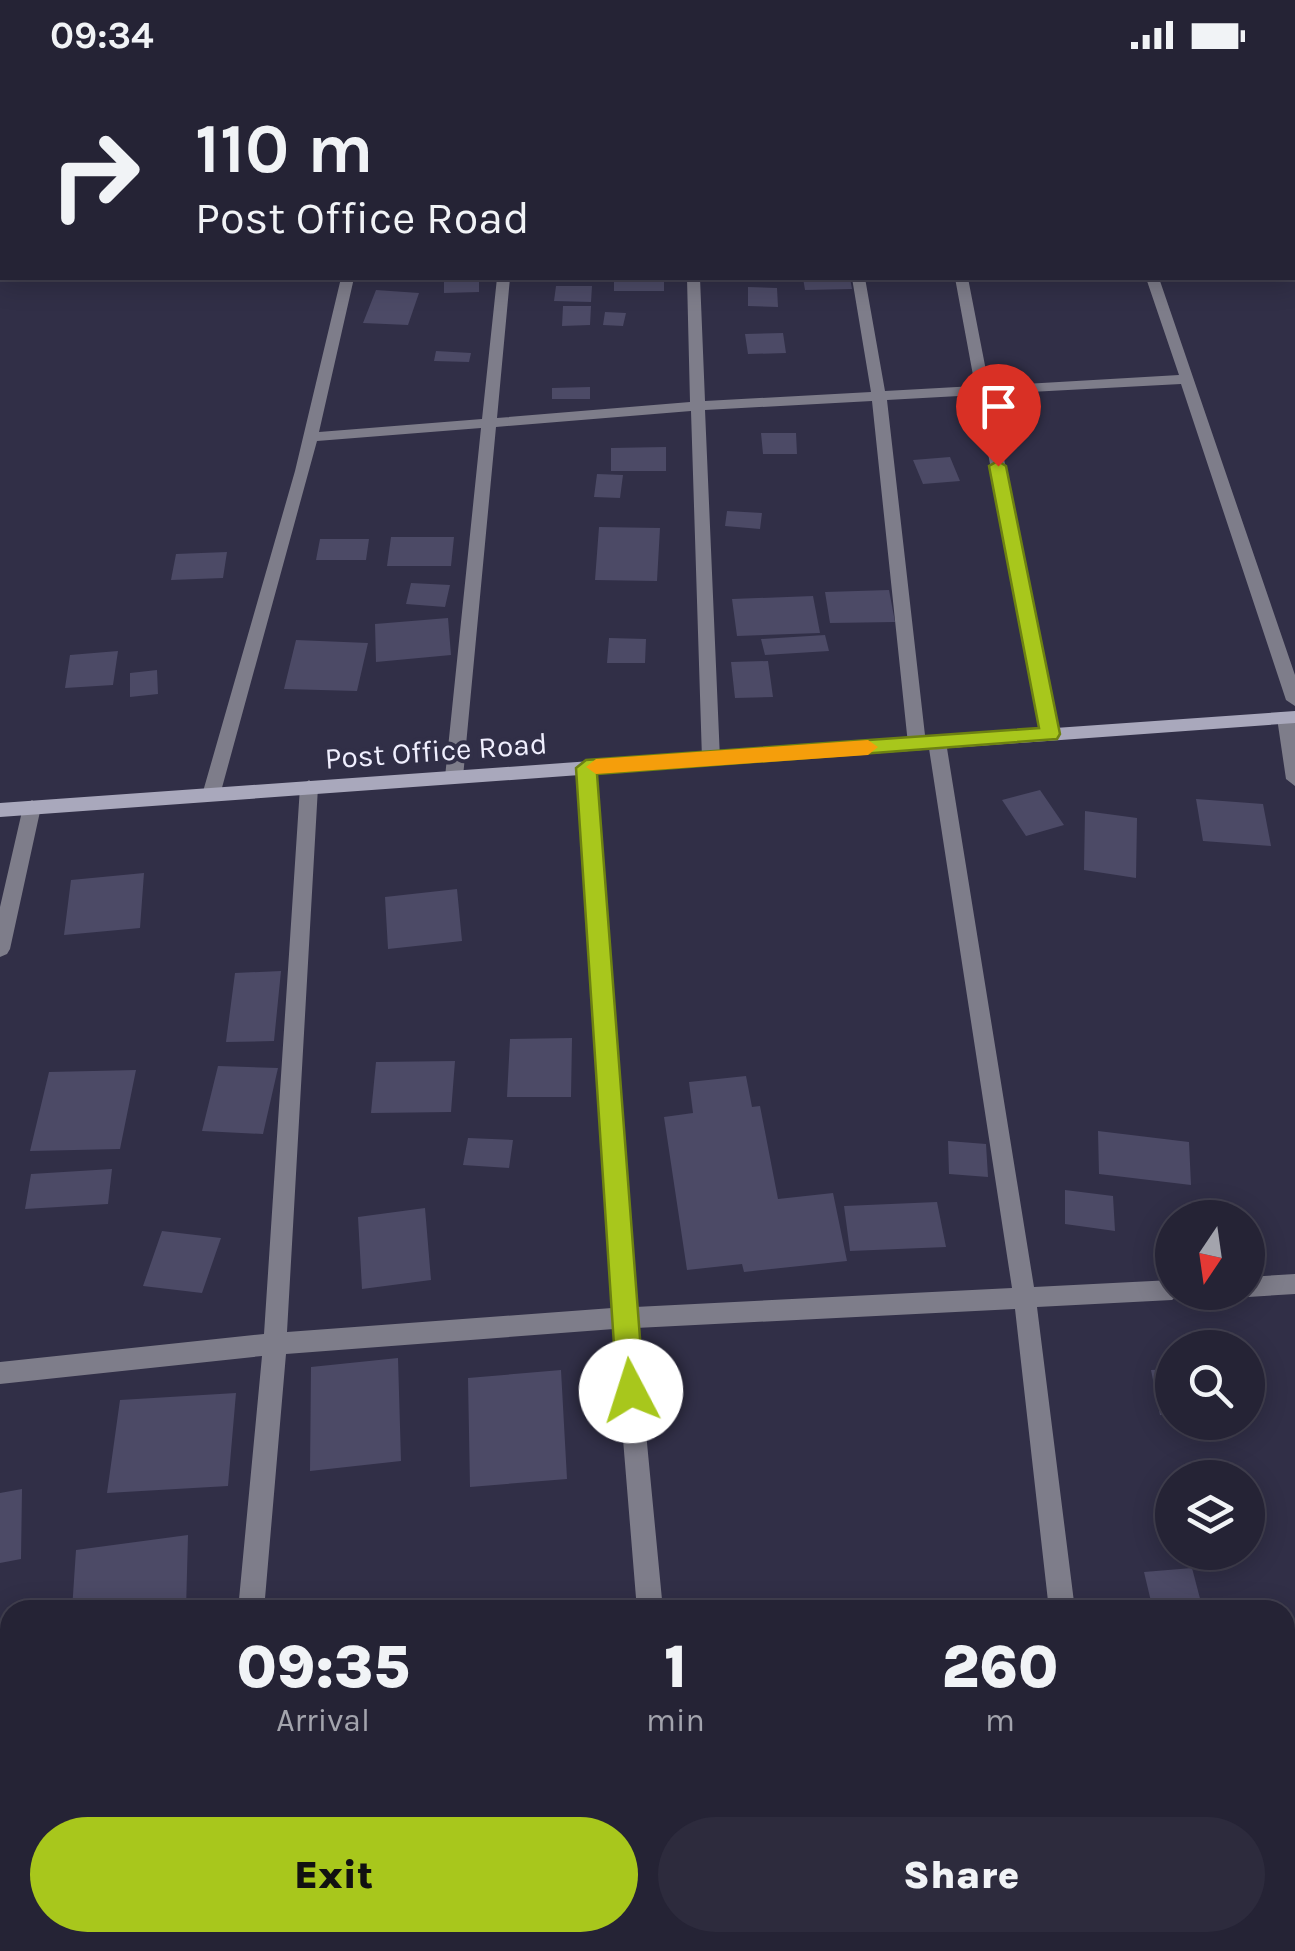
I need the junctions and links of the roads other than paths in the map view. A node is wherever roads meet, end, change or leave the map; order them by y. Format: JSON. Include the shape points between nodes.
{"nodes":[{"id":1,"x":347,"y":280,"type":"edge"},
{"id":2,"x":503,"y":280,"type":"edge"},
{"id":3,"x":693,"y":280,"type":"edge"},
{"id":4,"x":858,"y":280,"type":"edge"},
{"id":5,"x":961,"y":280,"type":"edge"},
{"id":6,"x":1154,"y":280,"type":"edge"},
{"id":7,"x":1187,"y":379,"type":"junction"},
{"id":8,"x":983,"y":390,"type":"junction"},
{"id":9,"x":879,"y":396,"type":"junction"},
{"id":10,"x":698,"y":406,"type":"junction"},
{"id":11,"x":489,"y":424,"type":"junction"},
{"id":12,"x":310,"y":437,"type":"junction"},
{"id":13,"x":1295,"y":700,"type":"edge"},
{"id":14,"x":1291,"y":717,"type":"edge"},
{"id":15,"x":1050,"y":734,"type":"junction"},
{"id":16,"x":927,"y":743,"type":"junction"},
{"id":17,"x":711,"y":758,"type":"junction"},
{"id":18,"x":586,"y":768,"type":"junction"},
{"id":19,"x":454,"y":777,"type":"junction"},
{"id":20,"x":1295,"y":779,"type":"edge"},
{"id":21,"x":309,"y":787,"type":"junction"},
{"id":22,"x":211,"y":795,"type":"junction"},
{"id":23,"x":32,"y":808,"type":"junction"},
{"id":24,"x":0,"y":810,"type":"edge"},
{"id":25,"x":0,"y":949,"type":"edge"},
{"id":26,"x":1295,"y":1284,"type":"edge"},
{"id":27,"x":1265,"y":1286,"type":"edge"},
{"id":28,"x":1155,"y":1291,"type":"edge"},
{"id":29,"x":1025,"y":1298,"type":"junction"},
{"id":30,"x":624,"y":1318,"type":"junction"},
{"id":31,"x":276,"y":1344,"type":"junction"},
{"id":32,"x":0,"y":1374,"type":"edge"},
{"id":33,"x":252,"y":1600,"type":"edge"},
{"id":34,"x":649,"y":1600,"type":"edge"},
{"id":35,"x":1061,"y":1600,"type":"edge"}],
"edges":[{"from":1,"to":12,"type":"street"},
{"from":2,"to":11,"type":"street"},
{"from":3,"to":10,"type":"street"},
{"from":4,"to":9,"type":"street"},
{"from":5,"to":8,"type":"street"},
{"from":6,"to":7,"type":"street"},
{"from":7,"to":8,"type":"street"},
{"from":7,"to":13,"type":"street"},
{"from":8,"to":9,"type":"street"},
{"from":8,"to":15,"type":"street"},
{"from":9,"to":10,"type":"street"},
{"from":9,"to":16,"type":"street"},
{"from":10,"to":11,"type":"street"},
{"from":10,"to":17,"type":"street"},
{"from":11,"to":12,"type":"street"},
{"from":11,"to":19,"type":"street"},
{"from":12,"to":22,"type":"street"},
{"from":14,"to":15,"type":"street","name":"Post Office Road"},
{"from":14,"to":20,"type":"street"},
{"from":15,"to":16,"type":"street","name":"Post Office Road"},
{"from":16,"to":17,"type":"street","name":"Post Office Road"},
{"from":16,"to":29,"type":"street"},
{"from":17,"to":18,"type":"street","name":"Post Office Road"},
{"from":18,"to":19,"type":"street","name":"Post Office Road"},
{"from":18,"to":30,"type":"street"},
{"from":19,"to":21,"type":"street","name":"Post Office Road"},
{"from":21,"to":22,"type":"street","name":"Post Office Road"},
{"from":21,"to":31,"type":"street"},
{"from":22,"to":23,"type":"street","name":"Post Office Road"},
{"from":23,"to":24,"type":"street","name":"Post Office Road"},
{"from":23,"to":25,"type":"street"},
{"from":26,"to":27,"type":"street"},
{"from":28,"to":29,"type":"street"},
{"from":29,"to":30,"type":"street"},
{"from":29,"to":35,"type":"street"},
{"from":30,"to":31,"type":"street"},
{"from":30,"to":34,"type":"street"},
{"from":31,"to":32,"type":"street"},
{"from":31,"to":33,"type":"street"}]}
